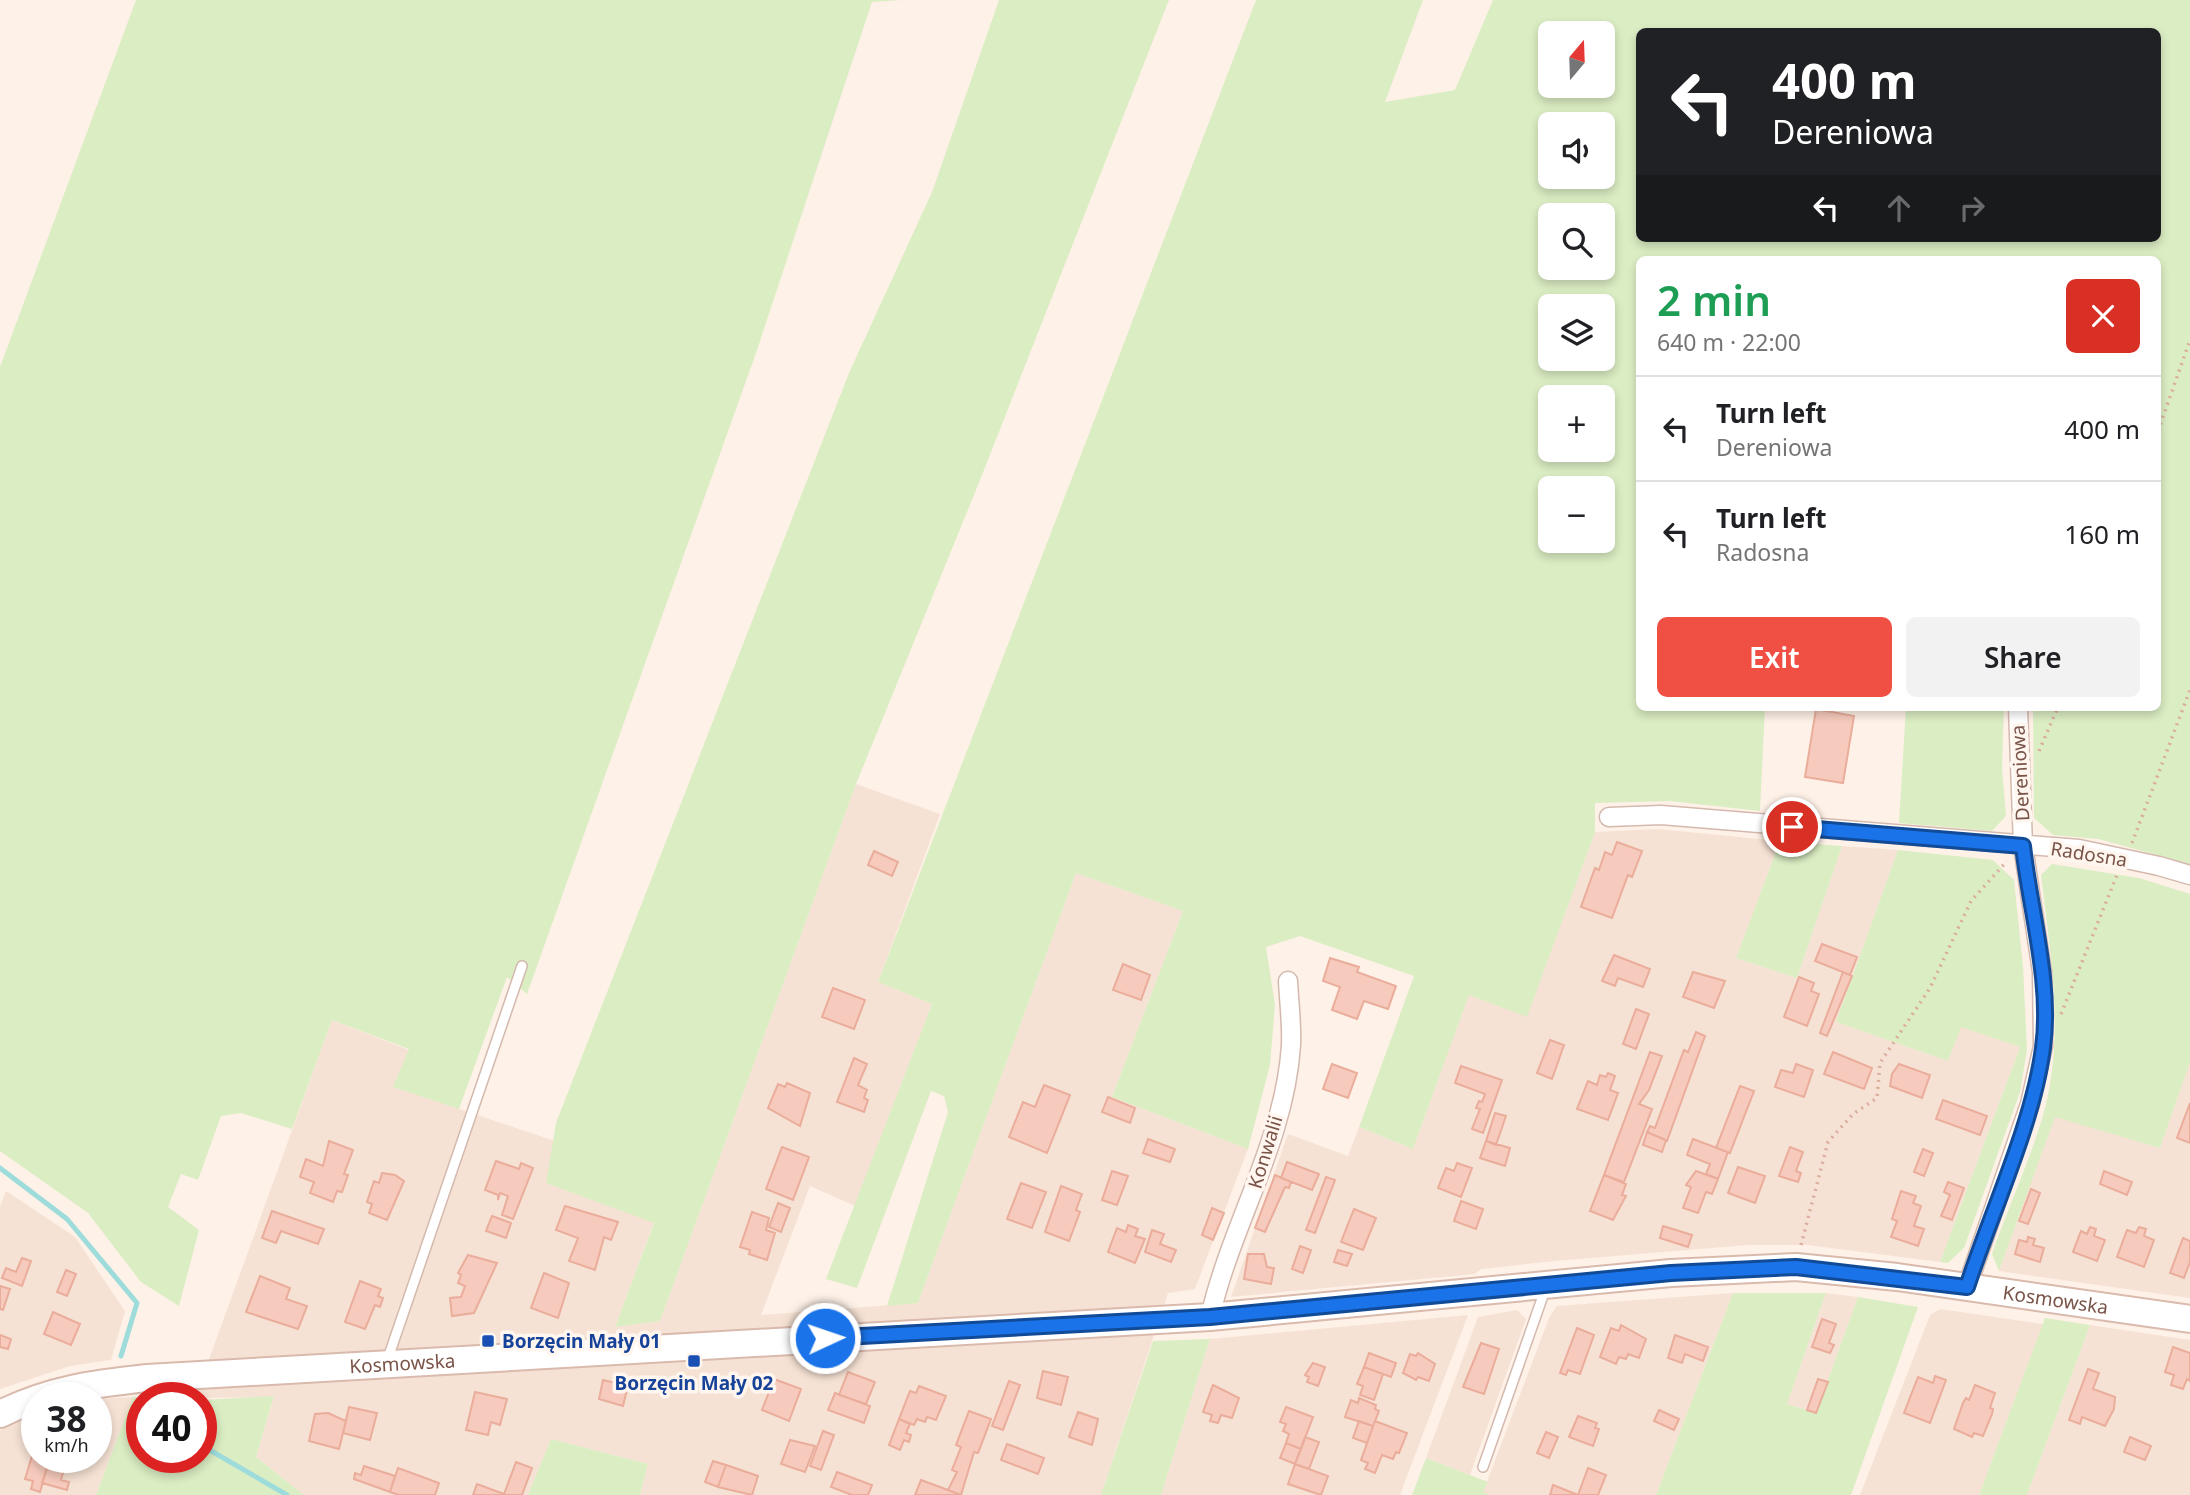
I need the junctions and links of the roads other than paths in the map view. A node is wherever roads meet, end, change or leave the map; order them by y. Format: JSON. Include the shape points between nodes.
{"nodes":[{"id":1,"x":2018,"y":711,"type":"edge"},
{"id":2,"x":1609,"y":817,"type":"dead end"},
{"id":3,"x":2023,"y":846,"type":"junction"},
{"id":4,"x":2190,"y":875,"type":"edge"},
{"id":5,"x":523,"y":966,"type":"dead end"},
{"id":6,"x":1288,"y":981,"type":"dead end"},
{"id":7,"x":1547,"y":1285,"type":"junction"},
{"id":8,"x":1967,"y":1287,"type":"junction"},
{"id":9,"x":1210,"y":1317,"type":"junction"},
{"id":10,"x":2190,"y":1320,"type":"edge"},
{"id":11,"x":387,"y":1362,"type":"junction"},
{"id":12,"x":0,"y":1414,"type":"edge"},
{"id":13,"x":1483,"y":1467,"type":"dead end"}],
"edges":[{"from":1,"to":3,"type":"street","name":"Dereniowa"},
{"from":2,"to":3,"type":"street","name":"Radosna","via":[[1661,815]]},
{"from":3,"to":4,"type":"street","name":"Radosna","via":[[2079,849]]},
{"from":3,"to":8,"type":"street","name":"Dereniowa","via":[[2042,972],[2043,1046],[2030,1104]]},
{"from":5,"to":11,"type":"lane"},
{"from":6,"to":9,"type":"street","name":"Konwalii","via":[[1291,1045],[1283,1094]]},
{"from":7,"to":8,"type":"street","name":"Kosmowska","via":[[1796,1267]]},
{"from":7,"to":9,"type":"street","name":"Kosmowska"},
{"from":7,"to":13,"type":"lane"},
{"from":8,"to":10,"type":"street","name":"Kosmowska"},
{"from":9,"to":11,"type":"street","name":"Kosmowska"},
{"from":11,"to":12,"type":"street","name":"Kosmowska","via":[[78,1385],[42,1394]]}]}
